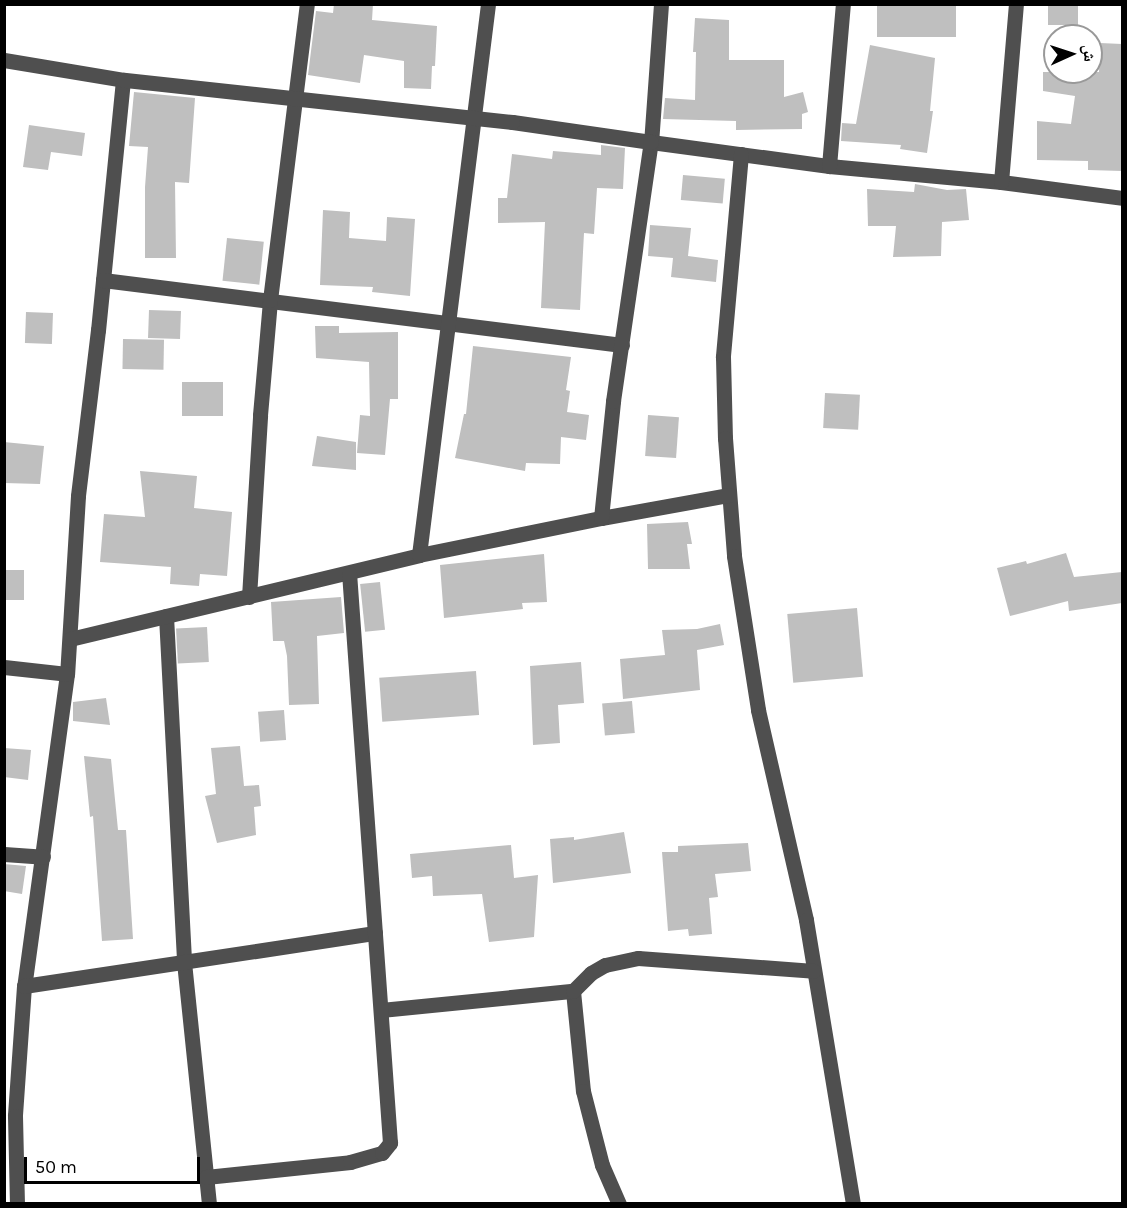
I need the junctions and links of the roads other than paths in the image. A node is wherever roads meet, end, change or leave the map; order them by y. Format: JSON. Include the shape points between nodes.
{"nodes":[{"id":1,"x":308,"y":4,"type":"edge"},
{"id":2,"x":488,"y":4,"type":"edge"},
{"id":3,"x":661,"y":4,"type":"edge"},
{"id":4,"x":843,"y":4,"type":"edge"},
{"id":5,"x":1016,"y":4,"type":"edge"},
{"id":6,"x":4,"y":60,"type":"edge"},
{"id":7,"x":123,"y":80,"type":"junction"},
{"id":8,"x":295,"y":101,"type":"junction"},
{"id":9,"x":475,"y":118,"type":"junction"},
{"id":10,"x":651,"y":142,"type":"junction"},
{"id":11,"x":741,"y":154,"type":"junction"},
{"id":12,"x":829,"y":166,"type":"junction"},
{"id":13,"x":1001,"y":182,"type":"junction"},
{"id":14,"x":1122,"y":198,"type":"edge"},
{"id":15,"x":104,"y":280,"type":"junction"},
{"id":16,"x":270,"y":300,"type":"junction"},
{"id":17,"x":449,"y":322,"type":"junction"},
{"id":18,"x":622,"y":345,"type":"junction"},
{"id":19,"x":729,"y":495,"type":"junction"},
{"id":20,"x":601,"y":518,"type":"junction"},
{"id":21,"x":419,"y":555,"type":"junction"},
{"id":22,"x":349,"y":573,"type":"junction"},
{"id":23,"x":249,"y":597,"type":"junction"},
{"id":24,"x":166,"y":616,"type":"junction"},
{"id":25,"x":69,"y":639,"type":"junction"},
{"id":26,"x":4,"y":667,"type":"edge"},
{"id":27,"x":68,"y":674,"type":"junction"},
{"id":28,"x":4,"y":854,"type":"edge"},
{"id":29,"x":43,"y":856,"type":"junction"},
{"id":30,"x":375,"y":933,"type":"junction"},
{"id":31,"x":184,"y":962,"type":"junction"},
{"id":32,"x":814,"y":970,"type":"junction"},
{"id":33,"x":24,"y":986,"type":"junction"},
{"id":34,"x":573,"y":991,"type":"junction"},
{"id":35,"x":381,"y":1010,"type":"junction"},
{"id":36,"x":206,"y":1177,"type":"junction"},
{"id":37,"x":17,"y":1203,"type":"edge"},
{"id":38,"x":209,"y":1203,"type":"edge"},
{"id":39,"x":619,"y":1203,"type":"edge"},
{"id":40,"x":853,"y":1203,"type":"edge"}],
"edges":[{"from":1,"to":8,"type":"street"},
{"from":2,"to":9,"type":"street"},
{"from":3,"to":10,"type":"street"},
{"from":4,"to":12,"type":"street"},
{"from":5,"to":13,"type":"street"},
{"from":6,"to":7,"type":"street"},
{"from":7,"to":8,"type":"street"},
{"from":7,"to":15,"type":"street"},
{"from":8,"to":9,"type":"street"},
{"from":8,"to":16,"type":"street"},
{"from":9,"to":10,"type":"street"},
{"from":9,"to":17,"type":"street"},
{"from":10,"to":11,"type":"street"},
{"from":10,"to":18,"type":"street"},
{"from":11,"to":12,"type":"street"},
{"from":11,"to":19,"type":"street","via":[[723,357]]},
{"from":12,"to":13,"type":"street"},
{"from":13,"to":14,"type":"street"},
{"from":15,"to":16,"type":"street"},
{"from":15,"to":25,"type":"street","via":[[78,496]]},
{"from":16,"to":17,"type":"street"},
{"from":16,"to":23,"type":"street"},
{"from":17,"to":18,"type":"street"},
{"from":17,"to":21,"type":"street"},
{"from":18,"to":20,"type":"street"},
{"from":19,"to":20,"type":"street"},
{"from":19,"to":32,"type":"street","via":[[750,668]]},
{"from":20,"to":21,"type":"street"},
{"from":21,"to":22,"type":"street"},
{"from":22,"to":23,"type":"street"},
{"from":22,"to":30,"type":"street"},
{"from":23,"to":24,"type":"street"},
{"from":24,"to":25,"type":"street"},
{"from":24,"to":31,"type":"street"},
{"from":25,"to":27,"type":"street"},
{"from":26,"to":27,"type":"street"},
{"from":27,"to":29,"type":"street"},
{"from":28,"to":29,"type":"street"},
{"from":29,"to":33,"type":"street"},
{"from":30,"to":31,"type":"street"},
{"from":30,"to":35,"type":"street"},
{"from":31,"to":33,"type":"street"},
{"from":31,"to":36,"type":"street"},
{"from":32,"to":34,"type":"street","via":[[638,958],[591,972]]},
{"from":32,"to":40,"type":"street"},
{"from":33,"to":37,"type":"street","via":[[15,1116]]},
{"from":34,"to":35,"type":"street"},
{"from":34,"to":39,"type":"street","via":[[583,1091],[602,1165]]},
{"from":35,"to":36,"type":"street","via":[[391,1130],[387,1148],[350,1162]]},
{"from":36,"to":38,"type":"street"}]}
